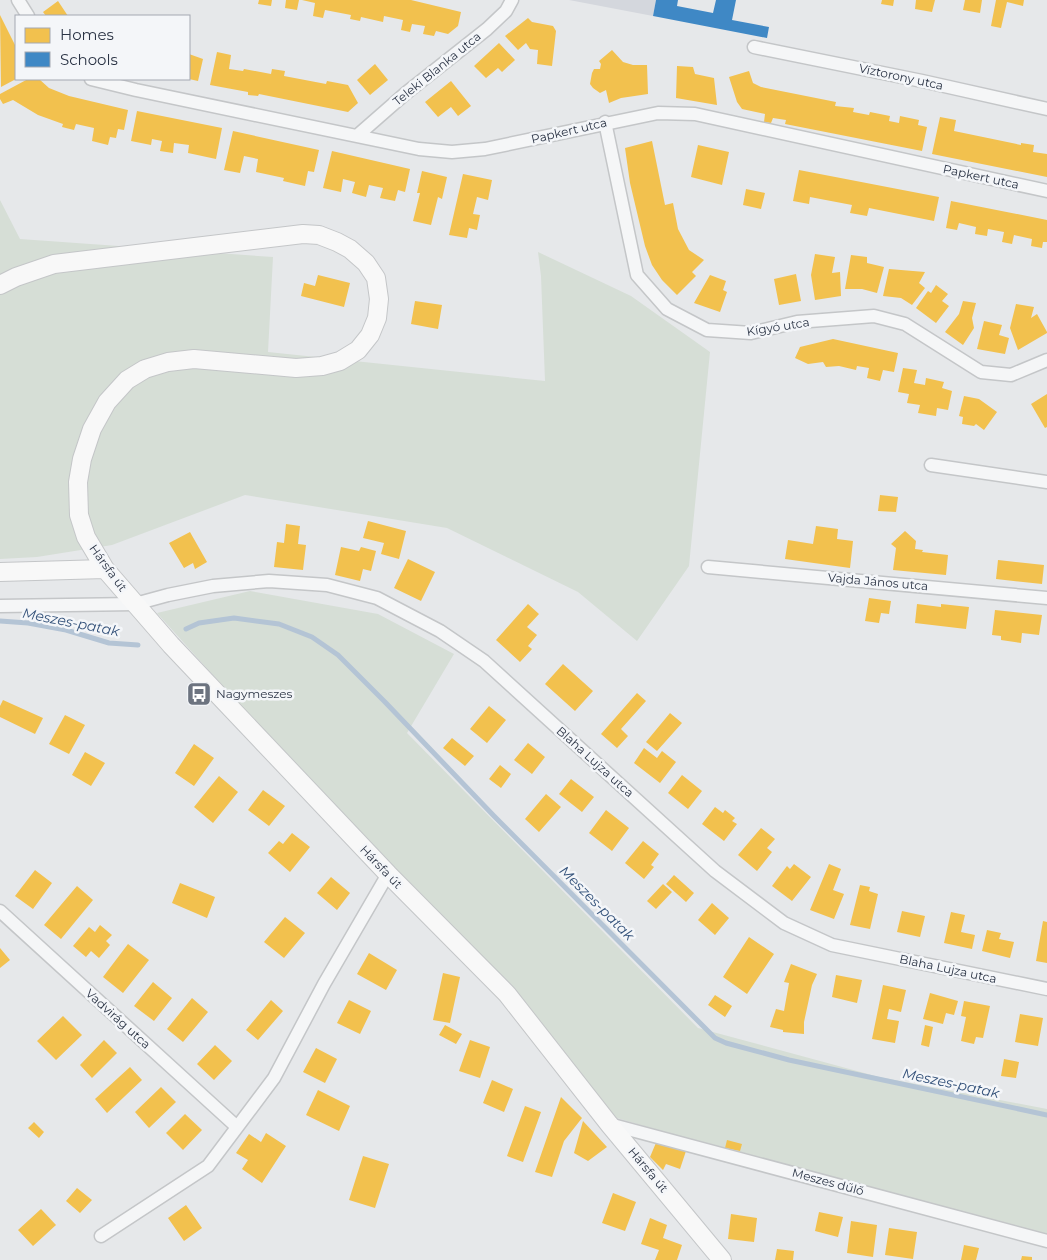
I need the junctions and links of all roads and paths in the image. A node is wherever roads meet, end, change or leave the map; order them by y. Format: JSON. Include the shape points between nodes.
{"nodes":[{"id":1,"x":18,"y":0,"type":"edge"},
{"id":2,"x":509,"y":1,"type":"edge"},
{"id":3,"x":27,"y":15,"type":"edge"},
{"id":4,"x":754,"y":47,"type":"dead end"},
{"id":5,"x":95,"y":80,"type":"edge"},
{"id":6,"x":1047,"y":109,"type":"edge"},
{"id":7,"x":605,"y":122,"type":"junction"},
{"id":8,"x":358,"y":135,"type":"junction"},
{"id":9,"x":1047,"y":191,"type":"edge"},
{"id":10,"x":0,"y":285,"type":"edge"},
{"id":11,"x":1047,"y":360,"type":"edge"},
{"id":12,"x":930,"y":464,"type":"dead end"},
{"id":13,"x":1047,"y":482,"type":"edge"},
{"id":14,"x":708,"y":567,"type":"dead end"},
{"id":15,"x":105,"y":568,"type":"junction"},
{"id":16,"x":0,"y":572,"type":"edge"},
{"id":17,"x":1047,"y":598,"type":"edge"},
{"id":18,"x":135,"y":604,"type":"junction"},
{"id":19,"x":0,"y":606,"type":"edge"},
{"id":20,"x":388,"y":874,"type":"junction"},
{"id":21,"x":0,"y":911,"type":"edge"},
{"id":22,"x":1047,"y":989,"type":"edge"},
{"id":23,"x":609,"y":1124,"type":"junction"},
{"id":24,"x":237,"y":1127,"type":"junction"},
{"id":25,"x":101,"y":1236,"type":"dead end"},
{"id":26,"x":1047,"y":1241,"type":"edge"},
{"id":27,"x":722,"y":1260,"type":"edge"}],
"edges":[{"from":1,"to":3,"type":"street"},
{"from":2,"to":8,"type":"street","name":"Teleki Blanka utca","via":[[506,11],[487,29]]},
{"from":4,"to":6,"type":"street","name":"Víztorony utca"},
{"from":5,"to":8,"type":"street","name":"Papkert utca"},
{"from":7,"to":8,"type":"street","name":"Papkert utca","via":[[557,134],[452,152],[419,149]]},
{"from":7,"to":9,"type":"street","name":"Papkert utca","via":[[658,113],[695,114]]},
{"from":7,"to":11,"type":"street","name":"Kígyó utca","via":[[637,274],[675,314],[707,330],[750,333],[797,322],[874,316],[905,324],[981,372],[1011,375]]},
{"from":10,"to":15,"type":"street","name":"Hársfa út","via":[[54,264],[303,234],[319,235],[350,249],[366,263],[376,278],[377,318],[370,335],[358,350],[340,361],[296,368],[194,359],[145,369],[127,380],[107,402],[92,429],[78,482],[79,514],[86,537]]},
{"from":12,"to":13,"type":"street"},
{"from":14,"to":17,"type":"street","name":"Vajda János utca"},
{"from":15,"to":16,"type":"street"},
{"from":15,"to":18,"type":"street","name":"Hársfa út"},
{"from":18,"to":19,"type":"street","name":"Blaha Lujza utca"},
{"from":18,"to":20,"type":"street","name":"Hársfa út"},
{"from":18,"to":22,"type":"street","name":"Blaha Lujza utca","via":[[213,586],[269,581],[327,586],[377,598],[440,631],[484,661],[715,871],[784,923],[832,945]]},
{"from":20,"to":23,"type":"street","name":"Hársfa út","via":[[507,994]]},
{"from":20,"to":24,"type":"street","via":[[274,1078]]},
{"from":21,"to":24,"type":"street","name":"Vadvirág utca"},
{"from":23,"to":26,"type":"street","name":"Meszes dűlő"},
{"from":23,"to":27,"type":"street","name":"Hársfa út"},
{"from":24,"to":25,"type":"street","via":[[208,1166]]}]}
